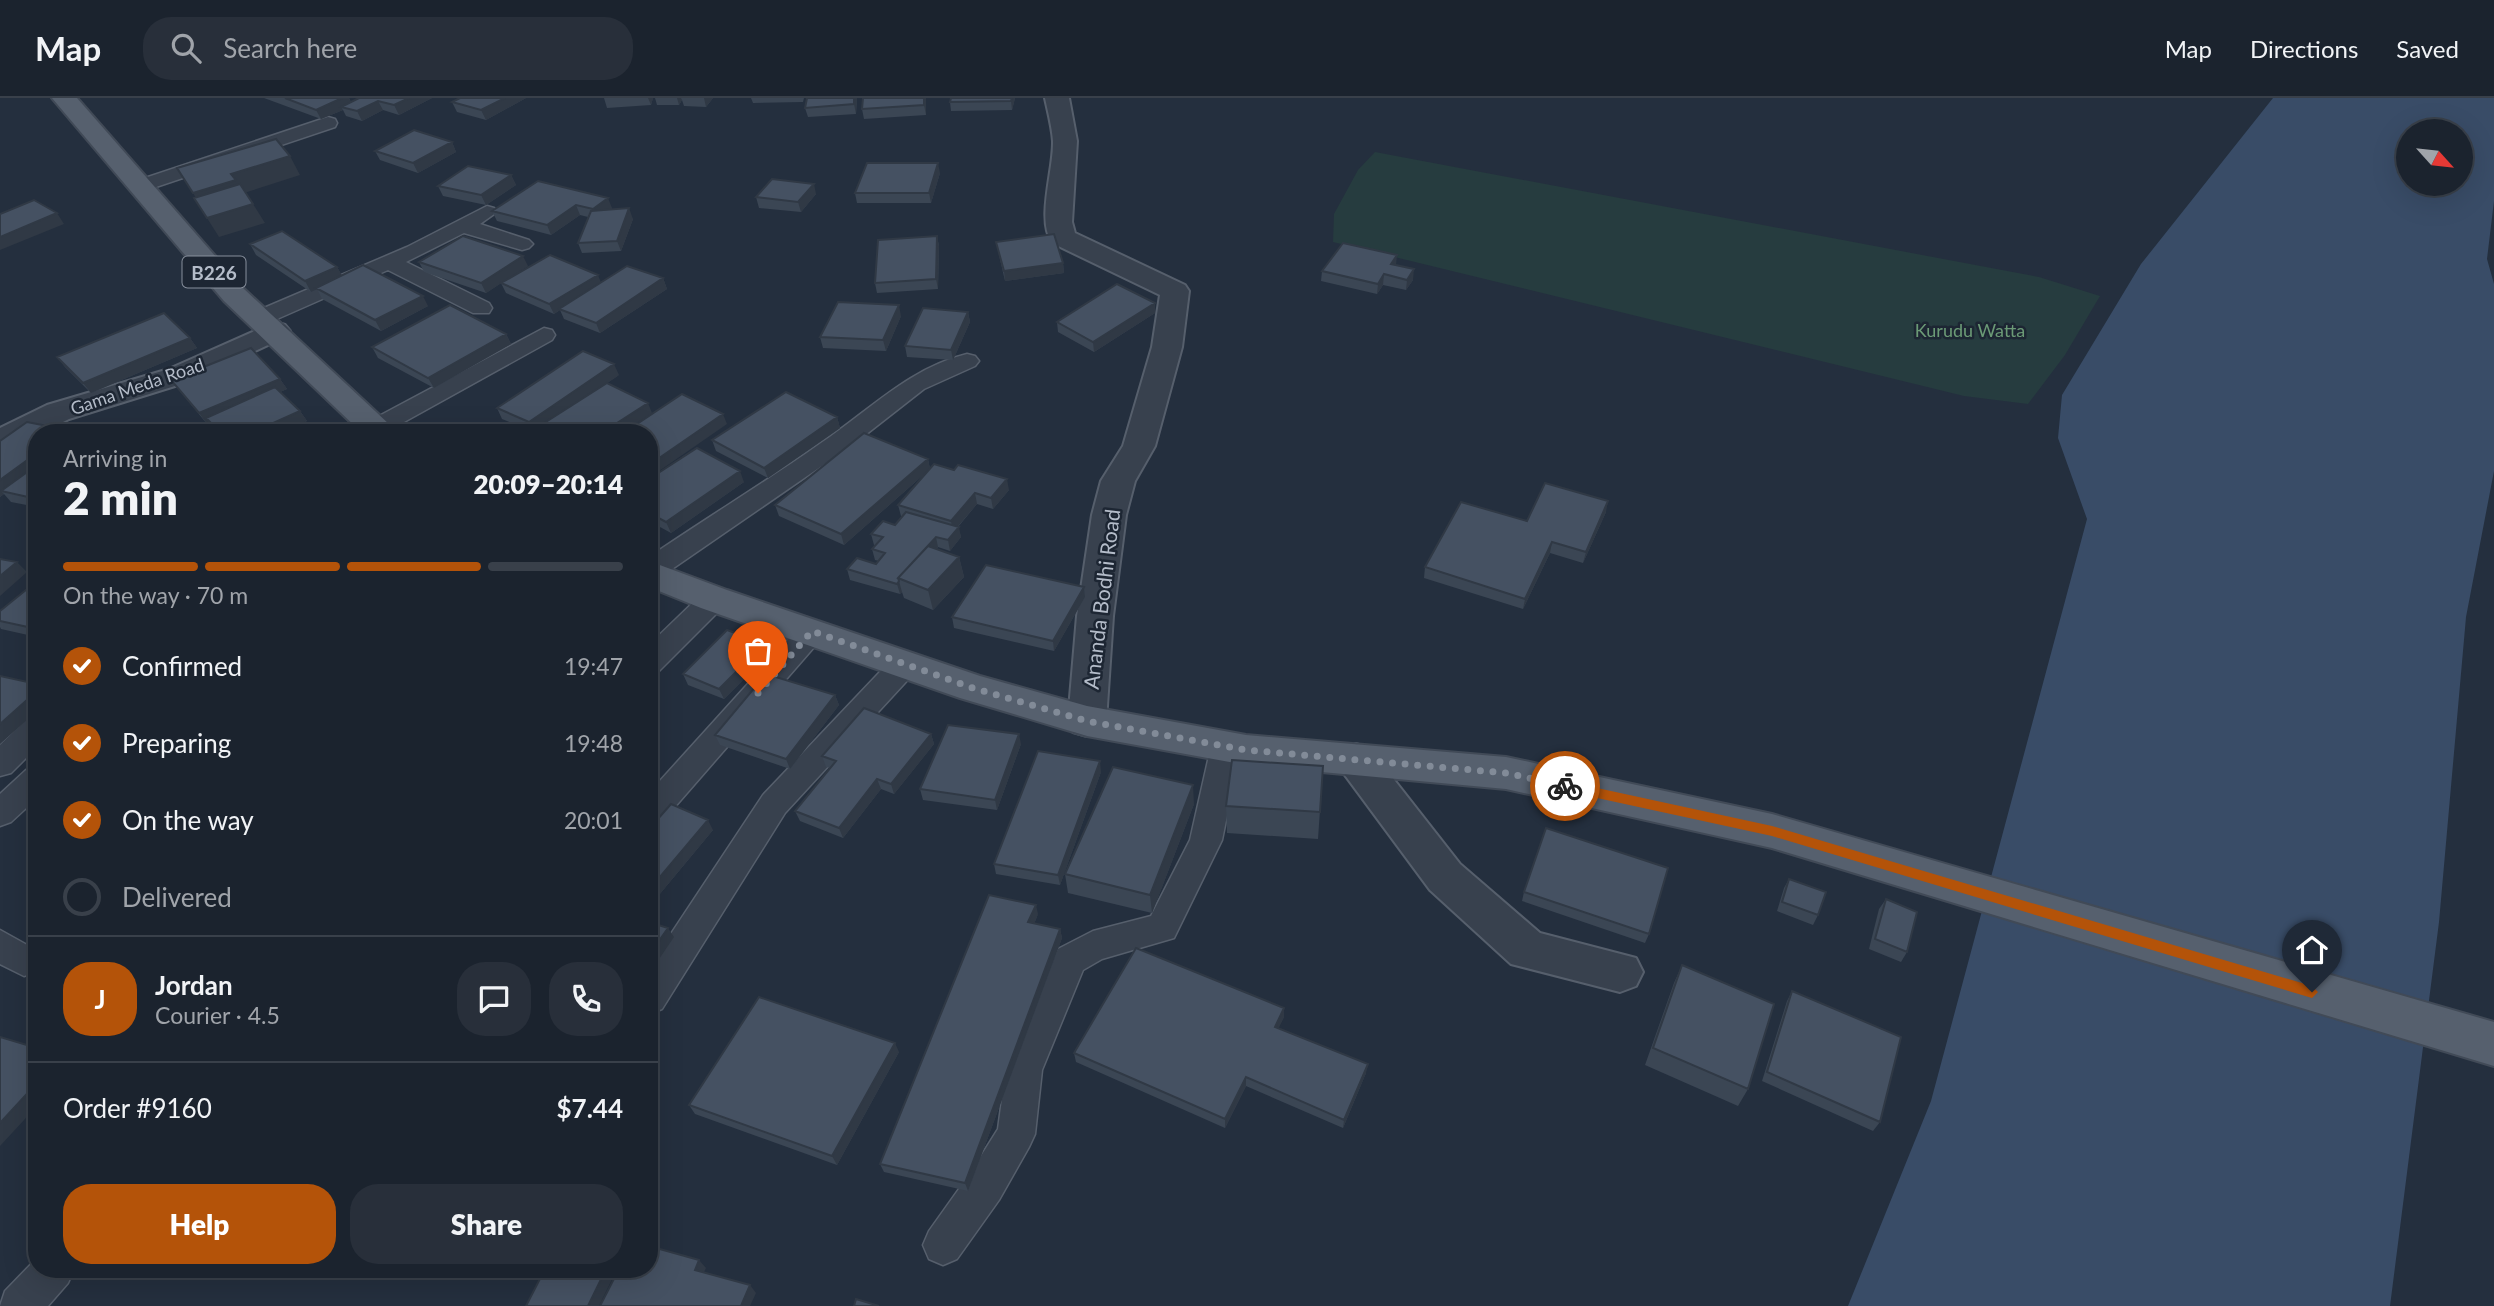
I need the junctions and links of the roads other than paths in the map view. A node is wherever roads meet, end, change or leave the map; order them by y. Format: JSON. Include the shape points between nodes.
{"nodes":[{"id":1,"x":64,"y":98,"type":"edge"},
{"id":2,"x":1057,"y":98,"type":"edge"},
{"id":3,"x":328,"y":123,"type":"dead end"},
{"id":4,"x":140,"y":186,"type":"junction"},
{"id":5,"x":487,"y":212,"type":"dead end"},
{"id":6,"x":461,"y":225,"type":"junction"},
{"id":7,"x":522,"y":244,"type":"dead end"},
{"id":8,"x":389,"y":261,"type":"junction"},
{"id":9,"x":481,"y":308,"type":"dead end"},
{"id":10,"x":267,"y":325,"type":"junction"},
{"id":11,"x":544,"y":335,"type":"dead end"},
{"id":12,"x":967,"y":361,"type":"dead end"},
{"id":13,"x":35,"y":424,"type":"edge"},
{"id":14,"x":371,"y":424,"type":"edge"},
{"id":15,"x":388,"y":424,"type":"edge"},
{"id":16,"x":28,"y":428,"type":"edge"},
{"id":17,"x":0,"y":442,"type":"edge"},
{"id":18,"x":658,"y":565,"type":"edge"},
{"id":19,"x":658,"y":576,"type":"edge"},
{"id":20,"x":713,"y":599,"type":"junction"},
{"id":21,"x":812,"y":631,"type":"junction"},
{"id":22,"x":658,"y":654,"type":"edge"},
{"id":23,"x":905,"y":664,"type":"junction"},
{"id":24,"x":1087,"y":721,"type":"junction"},
{"id":25,"x":28,"y":738,"type":"edge"},
{"id":26,"x":1226,"y":747,"type":"junction"},
{"id":27,"x":1356,"y":760,"type":"junction"},
{"id":28,"x":0,"y":764,"type":"edge"},
{"id":29,"x":28,"y":787,"type":"edge"},
{"id":30,"x":658,"y":806,"type":"edge"},
{"id":31,"x":0,"y":813,"type":"edge"},
{"id":32,"x":1620,"y":972,"type":"dead end"},
{"id":33,"x":658,"y":983,"type":"edge"},
{"id":34,"x":2494,"y":1044,"type":"edge"},
{"id":35,"x":943,"y":1245,"type":"dead end"},
{"id":36,"x":46,"y":1278,"type":"edge"},
{"id":37,"x":20,"y":1306,"type":"edge"}],
"edges":[{"from":1,"to":4,"type":"main road","number":"B226"},
{"from":2,"to":24,"type":"street","name":"Ananda Bodhi Road","via":[[1065,141],[1062,237],[1175,291],[1167,347],[1139,446],[1118,481],[1109,515]]},
{"from":3,"to":4,"type":"lane"},
{"from":4,"to":10,"type":"main road","number":"B226","via":[[234,295]]},
{"from":5,"to":6,"type":"lane"},
{"from":6,"to":7,"type":"lane"},
{"from":6,"to":8,"type":"lane"},
{"from":8,"to":9,"type":"lane"},
{"from":8,"to":10,"type":"lane"},
{"from":10,"to":13,"type":"street","name":"Gama Meda Road","via":[[180,375],[58,412]]},
{"from":10,"to":14,"type":"main road","number":"B226"},
{"from":11,"to":15,"type":"lane"},
{"from":12,"to":18,"type":"lane","via":[[913,383],[848,437]]},
{"from":16,"to":17,"type":"street","name":"Gama Meda Road"},
{"from":19,"to":20,"type":"main road"},
{"from":20,"to":21,"type":"main road"},
{"from":20,"to":22,"type":"lane"},
{"from":21,"to":23,"type":"main road"},
{"from":21,"to":30,"type":"lane"},
{"from":23,"to":24,"type":"main road"},
{"from":23,"to":33,"type":"lane","via":[[774,804]]},
{"from":24,"to":26,"type":"main road"},
{"from":25,"to":28,"type":"lane"},
{"from":26,"to":27,"type":"main road"},
{"from":26,"to":35,"type":"lane","via":[[1206,840],[1162,928],[1093,946],[1070,960],[1024,1070],[1016,1134]]},
{"from":27,"to":32,"type":"street","via":[[1446,877],[1527,950]]},
{"from":27,"to":34,"type":"main road","via":[[1506,773],[1772,831]]},
{"from":29,"to":31,"type":"lane"},
{"from":36,"to":37,"type":"lane"}]}
